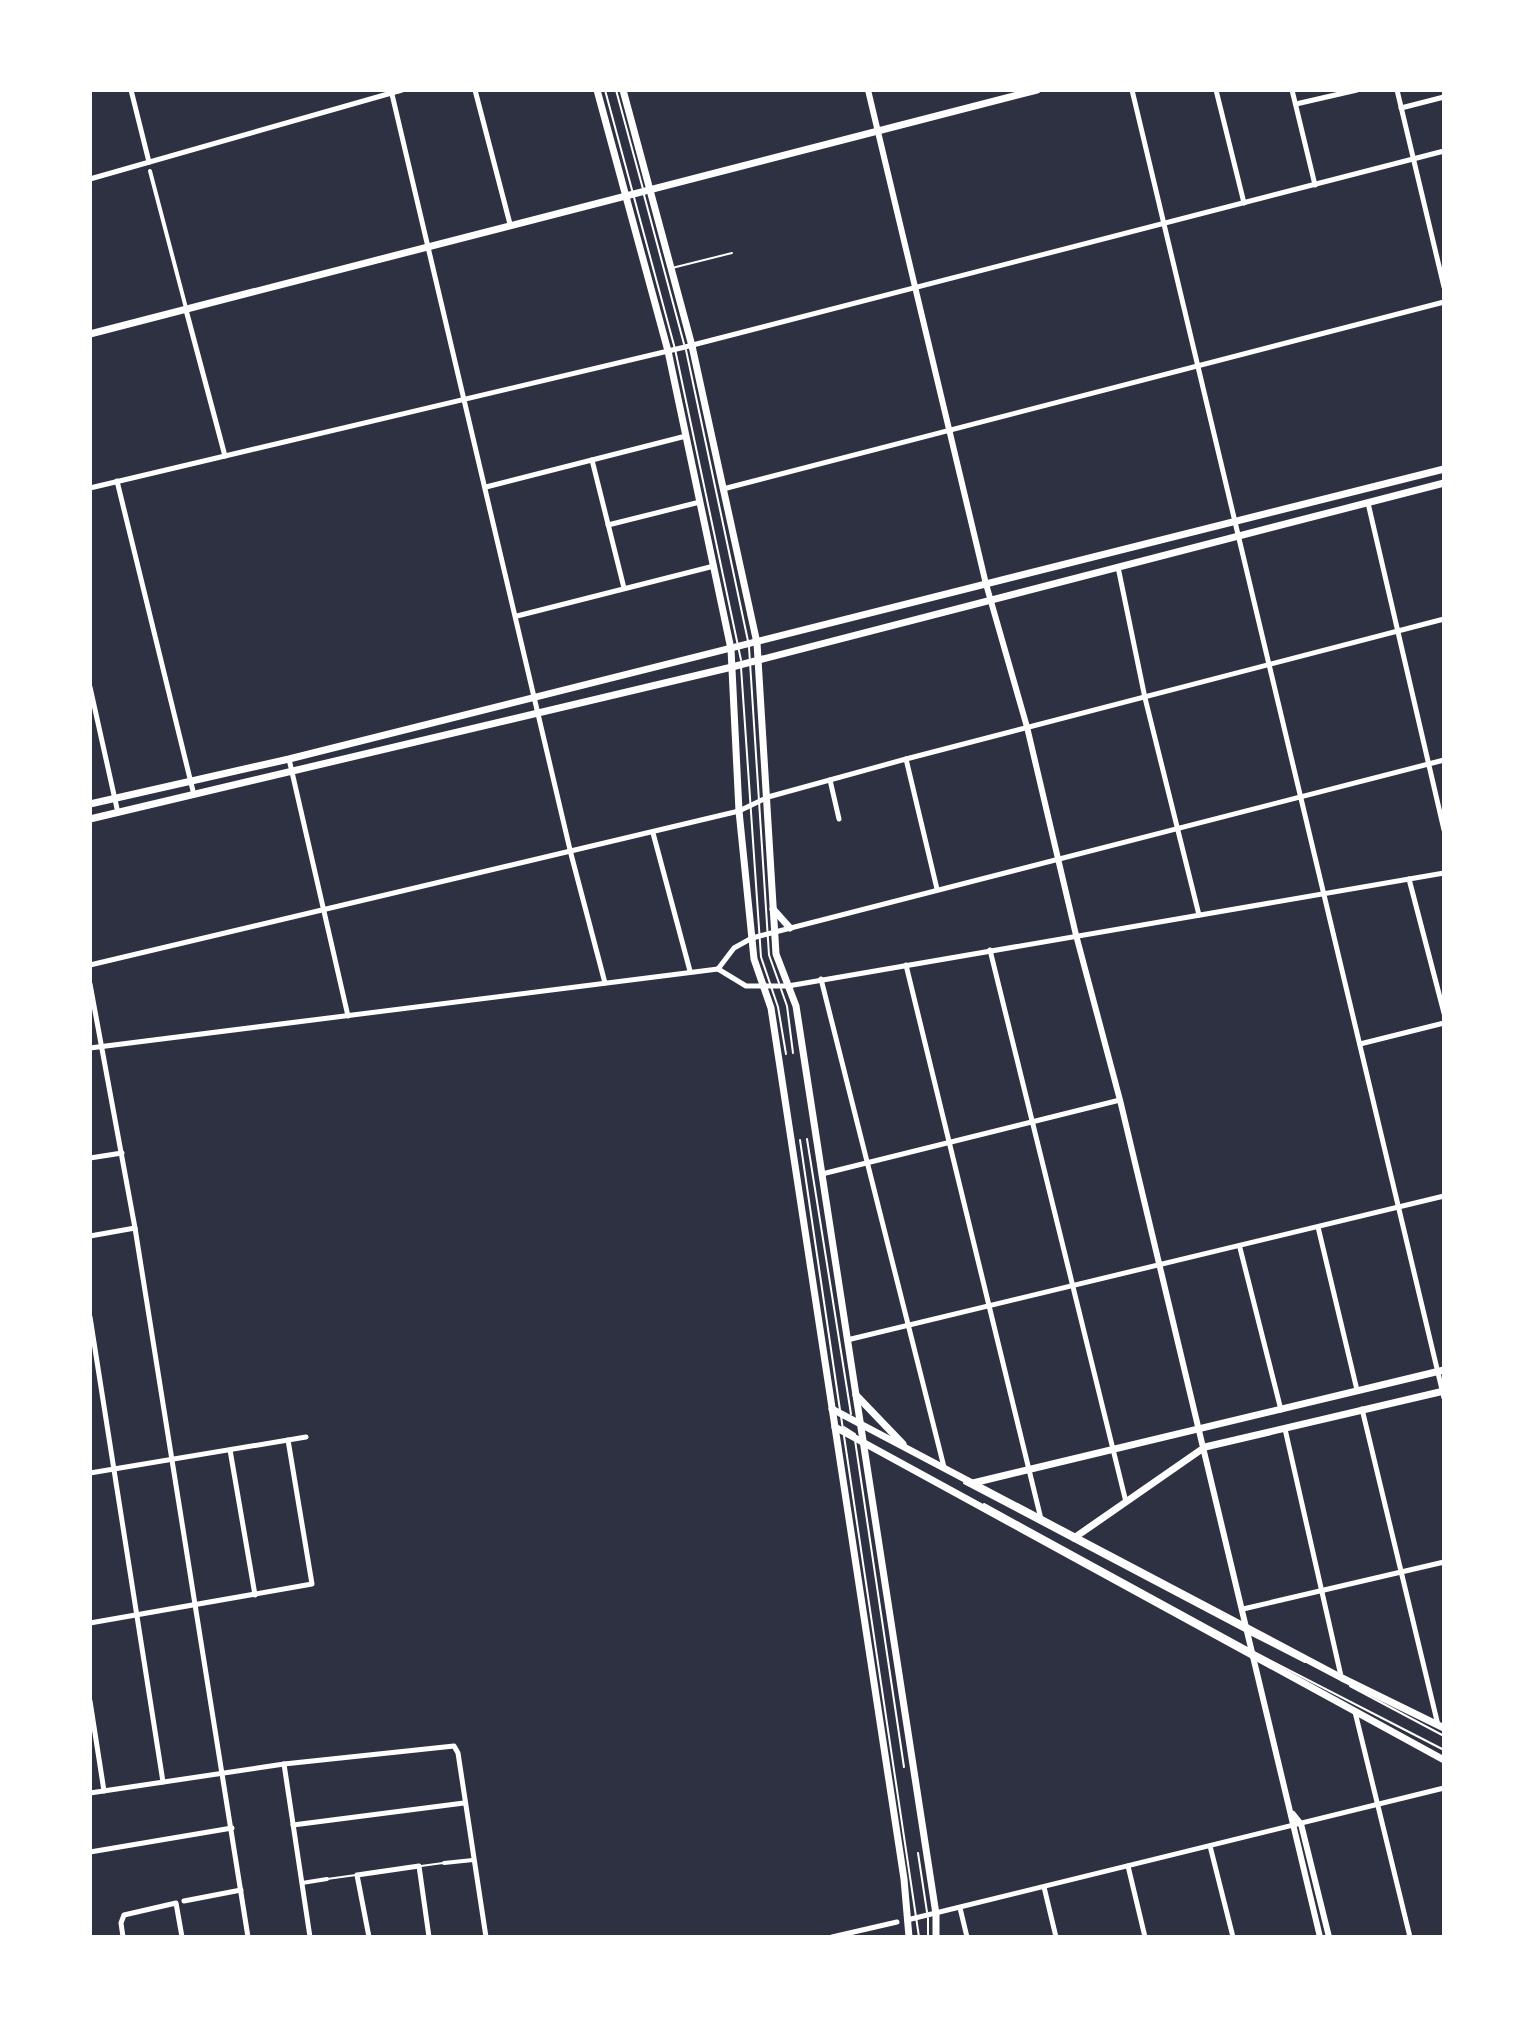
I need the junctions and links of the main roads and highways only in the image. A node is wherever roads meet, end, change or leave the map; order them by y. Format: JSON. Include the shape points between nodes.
{"nodes":[{"id":1,"x":597,"y":90,"type":"edge"},
{"id":2,"x":623,"y":90,"type":"edge"},
{"id":3,"x":1037,"y":90,"type":"edge"},
{"id":4,"x":647,"y":192,"type":"junction"},
{"id":5,"x":630,"y":196,"type":"junction"},
{"id":6,"x":90,"y":334,"type":"edge"},
{"id":7,"x":1444,"y":469,"type":"edge"},
{"id":8,"x":1444,"y":483,"type":"edge"},
{"id":9,"x":753,"y":644,"type":"junction"},
{"id":10,"x":735,"y":648,"type":"junction"},
{"id":11,"x":745,"y":663,"type":"junction"},
{"id":12,"x":90,"y":804,"type":"edge"},
{"id":13,"x":90,"y":819,"type":"edge"},
{"id":14,"x":773,"y":908,"type":"junction"},
{"id":15,"x":790,"y":928,"type":"road end"},
{"id":16,"x":1441,"y":1371,"type":"edge"},
{"id":17,"x":856,"y":1394,"type":"junction"},
{"id":18,"x":1443,"y":1394,"type":"edge"},
{"id":19,"x":832,"y":1409,"type":"junction"},
{"id":20,"x":856,"y":1424,"type":"junction"},
{"id":21,"x":840,"y":1429,"type":"junction"},
{"id":22,"x":859,"y":1438,"type":"junction"},
{"id":23,"x":907,"y":1448,"type":"junction"},
{"id":24,"x":973,"y":1483,"type":"junction"},
{"id":25,"x":1074,"y":1538,"type":"junction"},
{"id":26,"x":1441,"y":1727,"type":"edge"},
{"id":27,"x":1444,"y":1760,"type":"edge"},
{"id":28,"x":909,"y":1937,"type":"edge"},
{"id":29,"x":936,"y":1937,"type":"edge"}],
"edges":[{"from":1,"to":5,"type":"main road"},
{"from":2,"to":4,"type":"main road"},
{"from":3,"to":4,"type":"main road"},
{"from":4,"to":5,"type":"main road"},
{"from":4,"to":9,"type":"main road","via":[[671,269],[723,489]]},
{"from":5,"to":6,"type":"main road"},
{"from":5,"to":10,"type":"main road","via":[[672,350],[686,436]]},
{"from":7,"to":9,"type":"main road"},
{"from":8,"to":11,"type":"main road"},
{"from":9,"to":10,"type":"main road"},
{"from":9,"to":11,"type":"main road"},
{"from":10,"to":11,"type":"main road"},
{"from":10,"to":12,"type":"main road"},
{"from":11,"to":13,"type":"main road"},
{"from":11,"to":14,"type":"main road"},
{"from":11,"to":19,"type":"main road","via":[[739,811],[756,937],[754,959],[768,988]]},
{"from":14,"to":15,"type":"main road"},
{"from":14,"to":17,"type":"main road","via":[[771,934],[784,986],[796,1006]]},
{"from":16,"to":24,"type":"main road"},
{"from":17,"to":20,"type":"main road"},
{"from":17,"to":23,"type":"main road"},
{"from":18,"to":25,"type":"main road","via":[[1205,1447]]},
{"from":19,"to":20,"type":"main road"},
{"from":19,"to":21,"type":"main road"},
{"from":20,"to":22,"type":"main road"},
{"from":20,"to":23,"type":"main road"},
{"from":21,"to":22,"type":"main road"},
{"from":21,"to":28,"type":"main road"},
{"from":22,"to":27,"type":"main road"},
{"from":22,"to":29,"type":"main road"},
{"from":23,"to":24,"type":"main road"},
{"from":24,"to":25,"type":"main road"},
{"from":25,"to":26,"type":"main road"}]}
